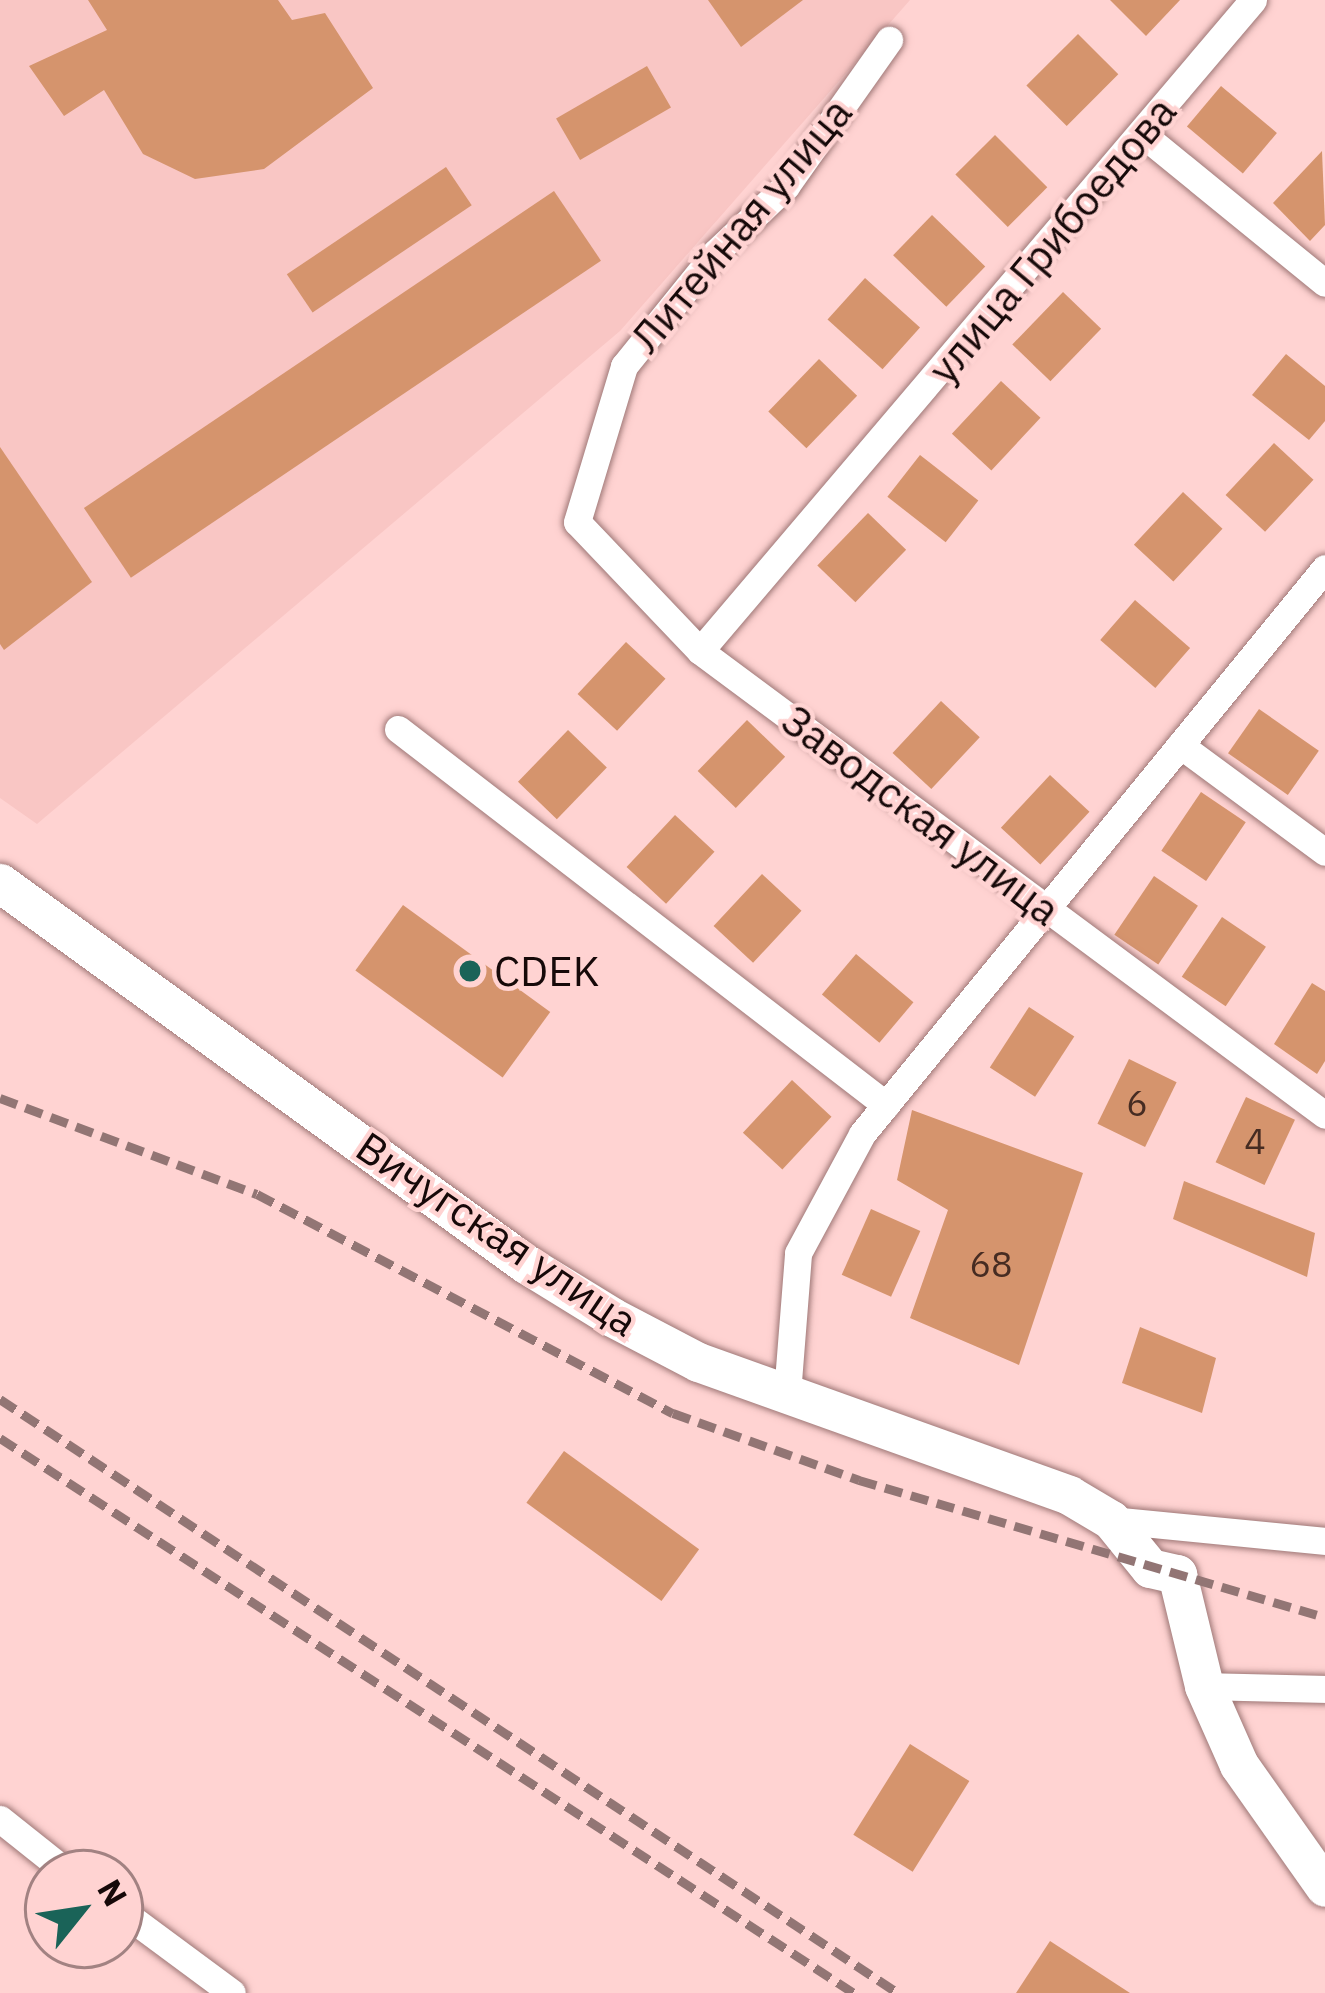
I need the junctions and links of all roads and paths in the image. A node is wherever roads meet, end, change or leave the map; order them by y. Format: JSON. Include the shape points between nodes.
{"nodes":[{"id":1,"x":1253,"y":0,"type":"edge"},
{"id":2,"x":889,"y":40,"type":"dead end"},
{"id":3,"x":1142,"y":133,"type":"junction"},
{"id":4,"x":1325,"y":283,"type":"edge"},
{"id":5,"x":1325,"y":568,"type":"edge"},
{"id":6,"x":700,"y":651,"type":"junction"},
{"id":7,"x":398,"y":729,"type":"dead end"},
{"id":8,"x":1180,"y":746,"type":"junction"},
{"id":9,"x":1325,"y":852,"type":"edge"},
{"id":10,"x":0,"y":883,"type":"edge"},
{"id":11,"x":1055,"y":898,"type":"junction"},
{"id":12,"x":886,"y":1105,"type":"junction"},
{"id":13,"x":1325,"y":1115,"type":"edge"},
{"id":14,"x":787,"y":1394,"type":"junction"},
{"id":15,"x":1111,"y":1520,"type":"junction"},
{"id":16,"x":1325,"y":1540,"type":"edge"},
{"id":17,"x":1204,"y":1686,"type":"junction"},
{"id":18,"x":1325,"y":1689,"type":"edge"},
{"id":19,"x":0,"y":1819,"type":"edge"},
{"id":20,"x":38,"y":1849,"type":"edge"},
{"id":21,"x":1314,"y":1874,"type":"edge"},
{"id":22,"x":144,"y":1928,"type":"edge"},
{"id":23,"x":232,"y":1993,"type":"edge"}],
"edges":[{"from":1,"to":3,"type":"street","name":"улица Грибоедова"},
{"from":2,"to":6,"type":"street","name":"Литейная улица","via":[[786,186],[716,252],[624,366],[577,522]]},
{"from":3,"to":4,"type":"street"},
{"from":3,"to":6,"type":"street","name":"улица Грибоедова"},
{"from":5,"to":8,"type":"street"},
{"from":6,"to":11,"type":"street","name":"Заводская улица"},
{"from":7,"to":12,"type":"street"},
{"from":8,"to":9,"type":"street"},
{"from":8,"to":11,"type":"street"},
{"from":10,"to":14,"type":"main road","name":"Вичугская улица","via":[[526,1264],[698,1362]]},
{"from":11,"to":12,"type":"street"},
{"from":11,"to":13,"type":"street","name":"Заводская улица"},
{"from":12,"to":14,"type":"street","via":[[799,1253]]},
{"from":14,"to":15,"type":"main road","name":"Вичугская улица","via":[[1069,1495]]},
{"from":15,"to":16,"type":"street","name":"Вичугская улица"},
{"from":15,"to":17,"type":"main road","name":"Вичугская улица","via":[[1150,1568],[1177,1574]]},
{"from":17,"to":18,"type":"street"},
{"from":17,"to":21,"type":"main road","name":"Вичугская улица","via":[[1239,1765]]},
{"from":19,"to":20,"type":"street"},
{"from":22,"to":23,"type":"street"}]}
